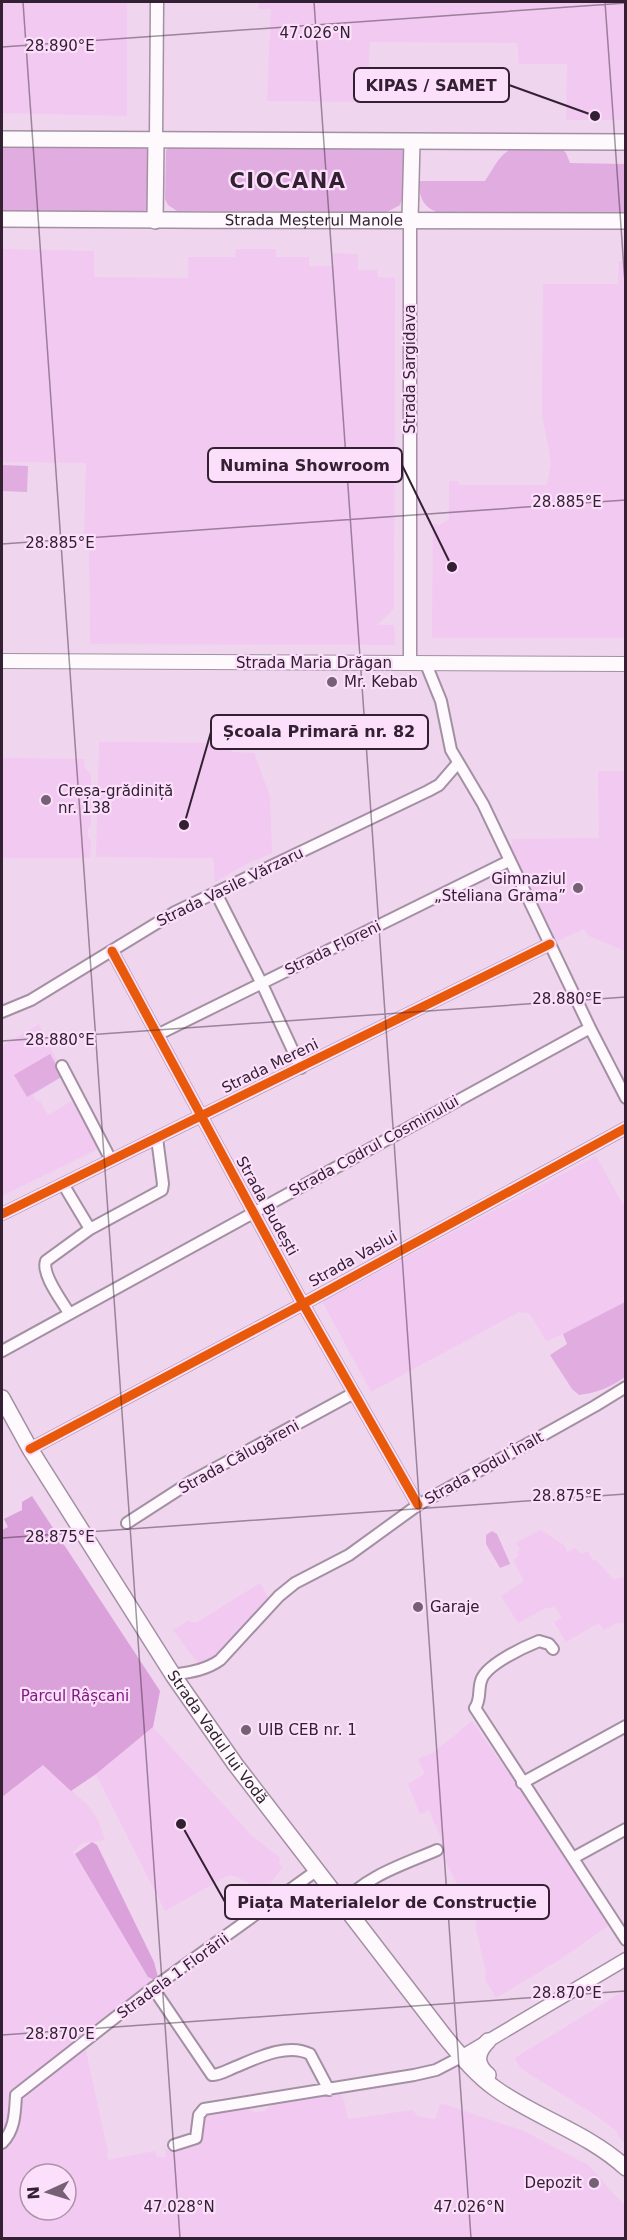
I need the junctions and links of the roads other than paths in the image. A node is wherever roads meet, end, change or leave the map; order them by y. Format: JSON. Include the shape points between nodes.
{"nodes":[{"id":1,"x":157,"y":2,"type":"edge"},
{"id":2,"x":2,"y":139,"type":"edge"},
{"id":3,"x":156,"y":140,"type":"junction"},
{"id":4,"x":412,"y":142,"type":"junction"},
{"id":5,"x":626,"y":142,"type":"edge"},
{"id":6,"x":2,"y":219,"type":"edge"},
{"id":7,"x":410,"y":219,"type":"junction"},
{"id":8,"x":155,"y":220,"type":"junction"},
{"id":9,"x":626,"y":221,"type":"edge"},
{"id":10,"x":2,"y":661,"type":"edge"},
{"id":11,"x":410,"y":663,"type":"junction"},
{"id":12,"x":426,"y":664,"type":"junction"},
{"id":13,"x":626,"y":664,"type":"edge"},
{"id":14,"x":459,"y":763,"type":"junction"},
{"id":15,"x":509,"y":861,"type":"junction"},
{"id":16,"x":216,"y":893,"type":"junction"},
{"id":17,"x":550,"y":944,"type":"junction"},
{"id":18,"x":112,"y":951,"type":"junction"},
{"id":19,"x":261,"y":984,"type":"junction"},
{"id":20,"x":2,"y":1012,"type":"edge"},
{"id":21,"x":590,"y":1028,"type":"junction"},
{"id":22,"x":157,"y":1035,"type":"junction"},
{"id":23,"x":62,"y":1066,"type":"dead end"},
{"id":24,"x":301,"y":1068,"type":"junction"},
{"id":25,"x":626,"y":1098,"type":"edge"},
{"id":26,"x":201,"y":1116,"type":"junction"},
{"id":27,"x":626,"y":1128,"type":"edge"},
{"id":28,"x":157,"y":1138,"type":"junction"},
{"id":29,"x":111,"y":1160,"type":"junction"},
{"id":30,"x":63,"y":1184,"type":"junction"},
{"id":31,"x":254,"y":1212,"type":"junction"},
{"id":32,"x":2,"y":1214,"type":"edge"},
{"id":33,"x":90,"y":1229,"type":"junction"},
{"id":34,"x":303,"y":1304,"type":"junction"},
{"id":35,"x":69,"y":1313,"type":"junction"},
{"id":36,"x":2,"y":1351,"type":"edge"},
{"id":37,"x":626,"y":1387,"type":"edge"},
{"id":38,"x":354,"y":1394,"type":"junction"},
{"id":39,"x":2,"y":1398,"type":"edge"},
{"id":40,"x":30,"y":1449,"type":"junction"},
{"id":41,"x":418,"y":1505,"type":"junction"},
{"id":42,"x":127,"y":1523,"type":"dead end"},
{"id":43,"x":553,"y":1649,"type":"dead end"},
{"id":44,"x":173,"y":1675,"type":"junction"},
{"id":45,"x":626,"y":1726,"type":"edge"},
{"id":46,"x":522,"y":1783,"type":"junction"},
{"id":47,"x":626,"y":1829,"type":"edge"},
{"id":48,"x":437,"y":1850,"type":"dead end"},
{"id":49,"x":573,"y":1858,"type":"junction"},
{"id":50,"x":316,"y":1871,"type":"junction"},
{"id":51,"x":342,"y":1904,"type":"junction"},
{"id":52,"x":626,"y":1940,"type":"edge"},
{"id":53,"x":626,"y":1959,"type":"edge"},
{"id":54,"x":153,"y":1988,"type":"junction"},
{"id":55,"x":488,"y":2041,"type":"junction"},
{"id":56,"x":461,"y":2056,"type":"junction"},
{"id":57,"x":329,"y":2090,"type":"junction"},
{"id":58,"x":565,"y":2128,"type":"junction"},
{"id":59,"x":2,"y":2143,"type":"edge"},
{"id":60,"x":174,"y":2145,"type":"dead end"},
{"id":61,"x":626,"y":2168,"type":"edge"}],
"edges":[{"from":1,"to":3,"type":"street"},
{"from":2,"to":3,"type":"main road"},
{"from":3,"to":4,"type":"main road"},
{"from":3,"to":8,"type":"main road"},
{"from":4,"to":5,"type":"main road"},
{"from":4,"to":7,"type":"main road"},
{"from":6,"to":8,"type":"main road","name":"Strada Meșterul Manole"},
{"from":7,"to":8,"type":"main road","name":"Strada Meșterul Manole"},
{"from":7,"to":9,"type":"main road","name":"Strada Meșterul Manole"},
{"from":7,"to":11,"type":"street","name":"Strada Sargidava"},
{"from":10,"to":11,"type":"main road","name":"Strada Maria Drăgan"},
{"from":11,"to":12,"type":"main road","name":"Strada Maria Drăgan"},
{"from":12,"to":13,"type":"main road","name":"Strada Maria Drăgan"},
{"from":12,"to":14,"type":"street"},
{"from":14,"to":15,"type":"street"},
{"from":14,"to":16,"type":"street","name":"Strada Vasile Vărzaru","via":[[428,791]]},
{"from":15,"to":17,"type":"street"},
{"from":15,"to":19,"type":"street","name":"Strada Floreni"},
{"from":16,"to":18,"type":"street","name":"Strada Vasile Vărzaru","via":[[175,912]]},
{"from":16,"to":19,"type":"street"},
{"from":17,"to":21,"type":"street"},
{"from":17,"to":24,"type":"street","name":"Strada Mereni"},
{"from":18,"to":20,"type":"street","name":"Strada Vasile Vărzaru","via":[[31,1000]]},
{"from":18,"to":22,"type":"street","name":"Strada Budești"},
{"from":19,"to":22,"type":"street","name":"Strada Floreni"},
{"from":19,"to":24,"type":"street"},
{"from":21,"to":25,"type":"street"},
{"from":21,"to":31,"type":"street","name":"Strada Codrul Cosminului"},
{"from":22,"to":26,"type":"street","name":"Strada Budești"},
{"from":23,"to":29,"type":"street"},
{"from":24,"to":26,"type":"street","name":"Strada Mereni"},
{"from":26,"to":28,"type":"street","name":"Strada Mereni"},
{"from":26,"to":31,"type":"street","name":"Strada Budești"},
{"from":27,"to":34,"type":"street","name":"Strada Vaslui"},
{"from":28,"to":29,"type":"street","name":"Strada Mereni"},
{"from":28,"to":33,"type":"street","via":[[162,1190]]},
{"from":29,"to":30,"type":"street","name":"Strada Mereni"},
{"from":30,"to":32,"type":"street","name":"Strada Mereni"},
{"from":30,"to":33,"type":"street"},
{"from":31,"to":34,"type":"street","name":"Strada Budești"},
{"from":31,"to":35,"type":"street","name":"Strada Codrul Cosminului"},
{"from":33,"to":35,"type":"street","via":[[44,1265],[45,1274]]},
{"from":34,"to":38,"type":"street","name":"Strada Budești"},
{"from":34,"to":40,"type":"street","name":"Strada Vaslui"},
{"from":35,"to":36,"type":"street","name":"Strada Codrul Cosminului"},
{"from":37,"to":41,"type":"street","name":"Strada Podul Înalt"},
{"from":38,"to":41,"type":"street","name":"Strada Budești"},
{"from":38,"to":42,"type":"street","name":"Strada Călugăreni","via":[[192,1481]]},
{"from":39,"to":40,"type":"main road","name":"Strada Vadul lui Vodă"},
{"from":40,"to":44,"type":"main road","name":"Strada Vadul lui Vodă"},
{"from":41,"to":44,"type":"street","name":"Strada Podul Înalt","via":[[349,1555],[311,1573],[279,1596],[220,1660],[203,1670]]},
{"from":43,"to":46,"type":"street","via":[[539,1641],[494,1665],[483,1675],[475,1708]]},
{"from":44,"to":50,"type":"main road","name":"Strada Vadul lui Vodă"},
{"from":45,"to":46,"type":"street"},
{"from":46,"to":49,"type":"street"},
{"from":47,"to":49,"type":"street"},
{"from":48,"to":51,"type":"street","via":[[358,1887]]},
{"from":49,"to":52,"type":"street"},
{"from":50,"to":51,"type":"main road","name":"Strada Vadul lui Vodă"},
{"from":50,"to":54,"type":"street","name":"Stradela 1 Florării"},
{"from":51,"to":56,"type":"main road","name":"Strada Vadul lui Vodă"},
{"from":53,"to":55,"type":"street"},
{"from":54,"to":57,"type":"street","via":[[212,2076],[297,2049],[310,2054]]},
{"from":54,"to":59,"type":"street","name":"Stradela 1 Florării","via":[[16,2095],[15,2116],[9,2136]]},
{"from":55,"to":56,"type":"street"},
{"from":55,"to":58,"type":"main road","via":[[478,2053],[482,2069]]},
{"from":56,"to":57,"type":"street","via":[[436,2070]]},
{"from":56,"to":58,"type":"main road","name":"Strada Vadul lui Vodă","via":[[495,2088]]},
{"from":57,"to":60,"type":"street","via":[[204,2109],[196,2138]]},
{"from":58,"to":61,"type":"main road","name":"Strada Vadul lui Vodă"}]}
